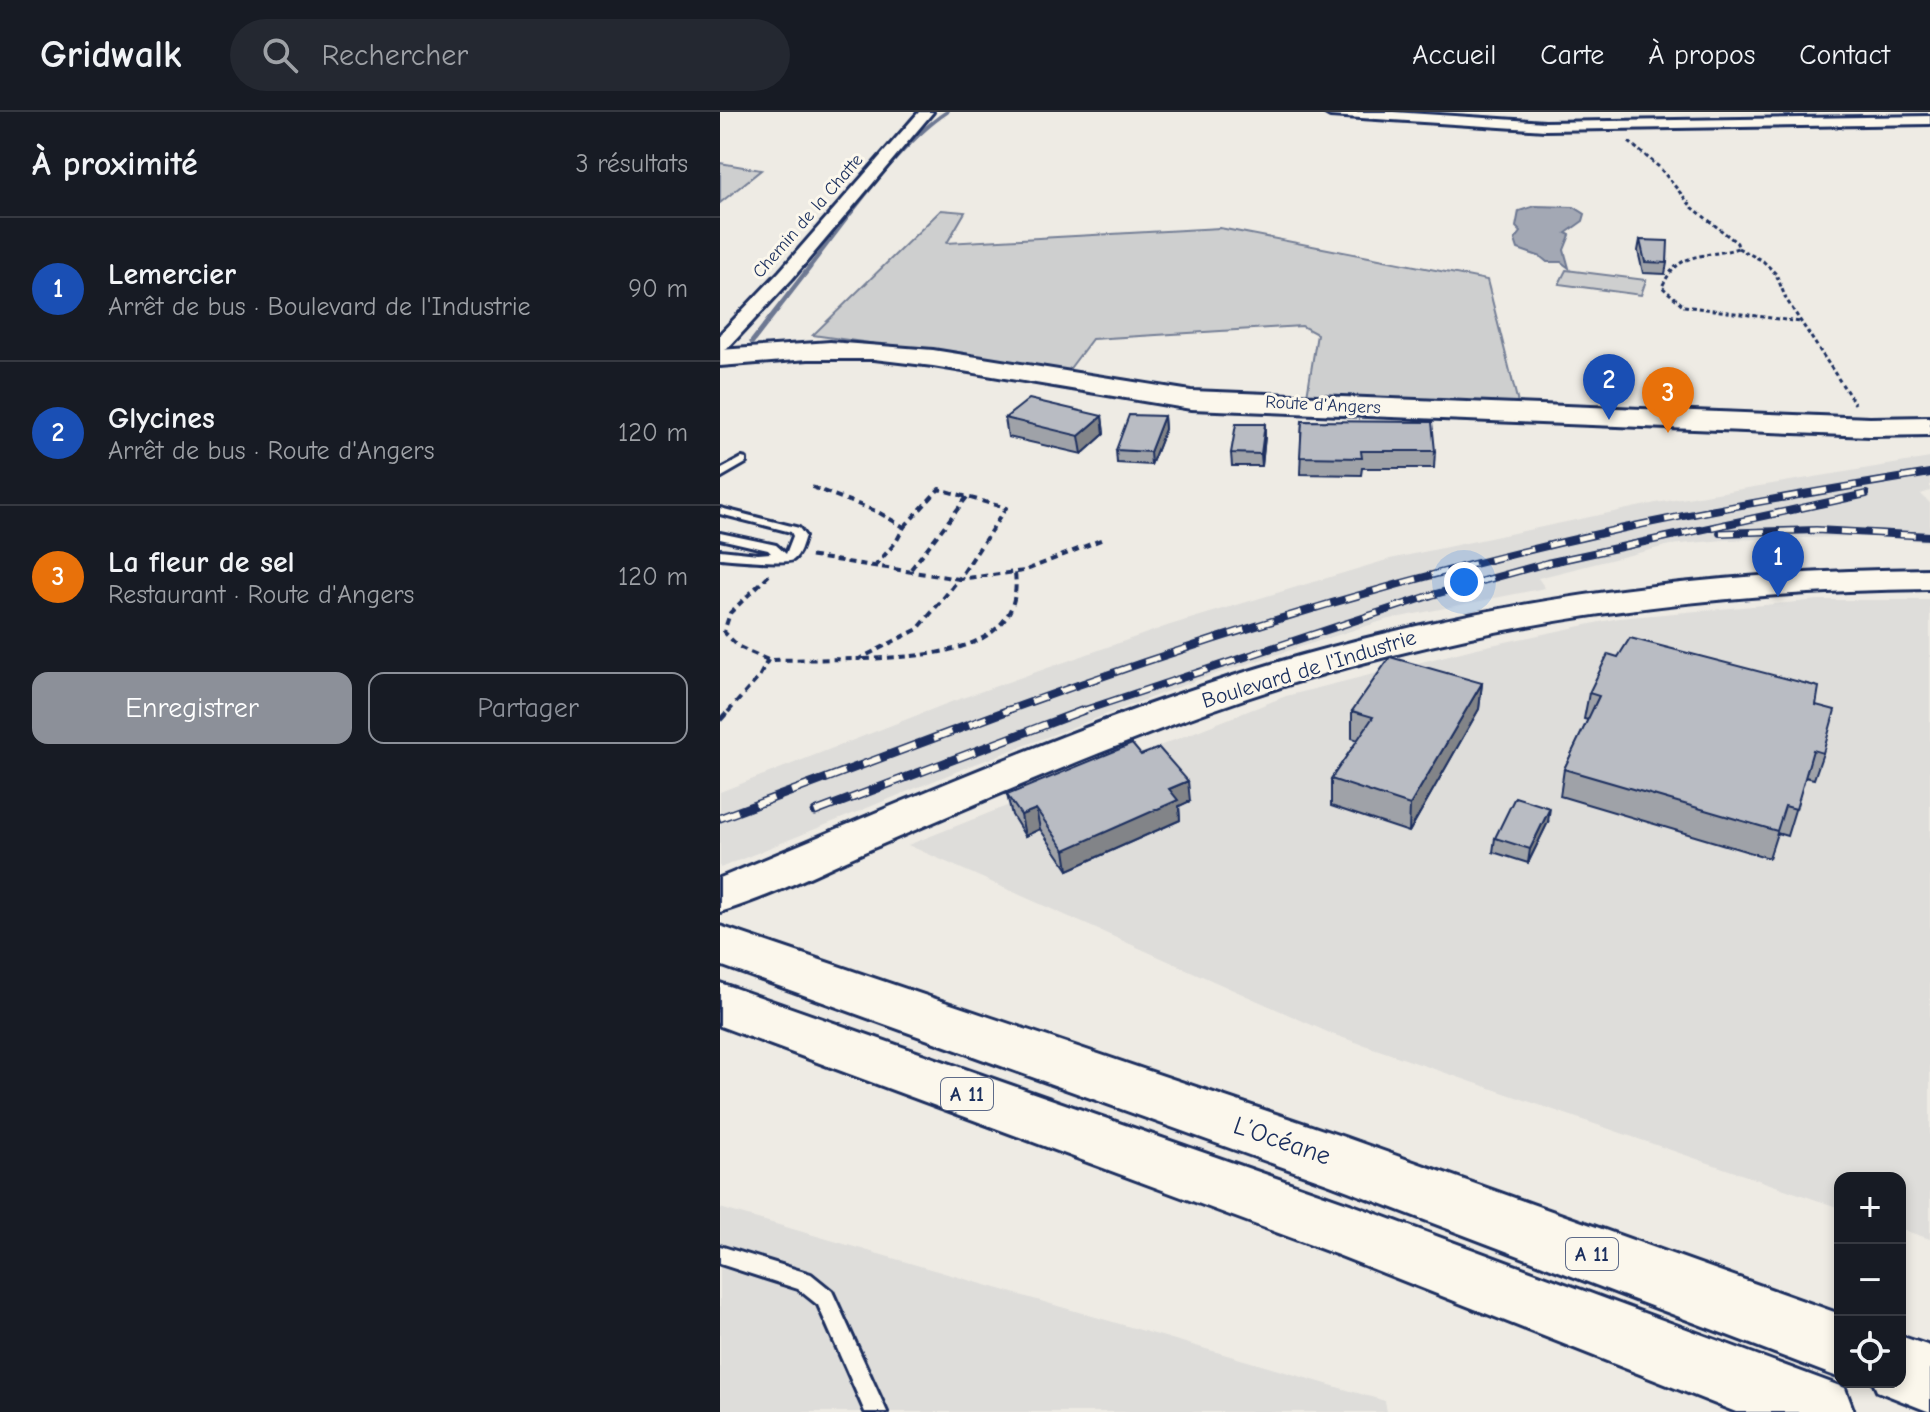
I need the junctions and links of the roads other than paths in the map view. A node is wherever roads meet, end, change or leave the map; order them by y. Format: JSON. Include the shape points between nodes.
{"nodes":[{"id":1,"x":926,"y":112,"type":"edge"},
{"id":2,"x":1330,"y":112,"type":"edge"},
{"id":3,"x":1930,"y":120,"type":"edge"},
{"id":4,"x":720,"y":345,"type":"edge"},
{"id":5,"x":720,"y":358,"type":"edge"},
{"id":6,"x":1930,"y":426,"type":"edge"},
{"id":7,"x":742,"y":461,"type":"dead end"},
{"id":8,"x":720,"y":475,"type":"edge"},
{"id":9,"x":720,"y":511,"type":"edge"},
{"id":10,"x":720,"y":536,"type":"edge"},
{"id":11,"x":720,"y":554,"type":"edge"},
{"id":12,"x":787,"y":556,"type":"junction"},
{"id":13,"x":1930,"y":579,"type":"edge"},
{"id":14,"x":720,"y":896,"type":"edge"},
{"id":15,"x":738,"y":952,"type":"edge"},
{"id":16,"x":720,"y":1004,"type":"edge"},
{"id":17,"x":720,"y":1255,"type":"edge"},
{"id":18,"x":1834,"y":1344,"type":"edge"},
{"id":19,"x":1906,"y":1370,"type":"edge"},
{"id":20,"x":1930,"y":1379,"type":"edge"},
{"id":21,"x":876,"y":1412,"type":"edge"},
{"id":22,"x":1821,"y":1412,"type":"edge"}],
"edges":[{"from":1,"to":4,"type":"street","name":"Chemin de la Chatte"},
{"from":2,"to":3,"type":"street","via":[[1608,126]]},
{"from":5,"to":6,"type":"street","name":"Route d'Angers","via":[[869,351],[1191,400]]},
{"from":7,"to":8,"type":"lane"},
{"from":9,"to":12,"type":"lane","via":[[795,530],[799,536]]},
{"from":10,"to":12,"type":"lane","via":[[772,547]]},
{"from":11,"to":12,"type":"lane"},
{"from":13,"to":14,"type":"street","name":"Boulevard de l'Industrie","via":[[1761,584],[1617,597],[1393,641],[1163,715]]},
{"from":15,"to":18,"type":"highway","name":"L’Océane","number":"A 11","via":[[1344,1163]]},
{"from":16,"to":22,"type":"highway","number":"A 11","via":[[1350,1232]]},
{"from":17,"to":21,"type":"lane","via":[[804,1281],[825,1298]]},
{"from":19,"to":20,"type":"highway"}]}
